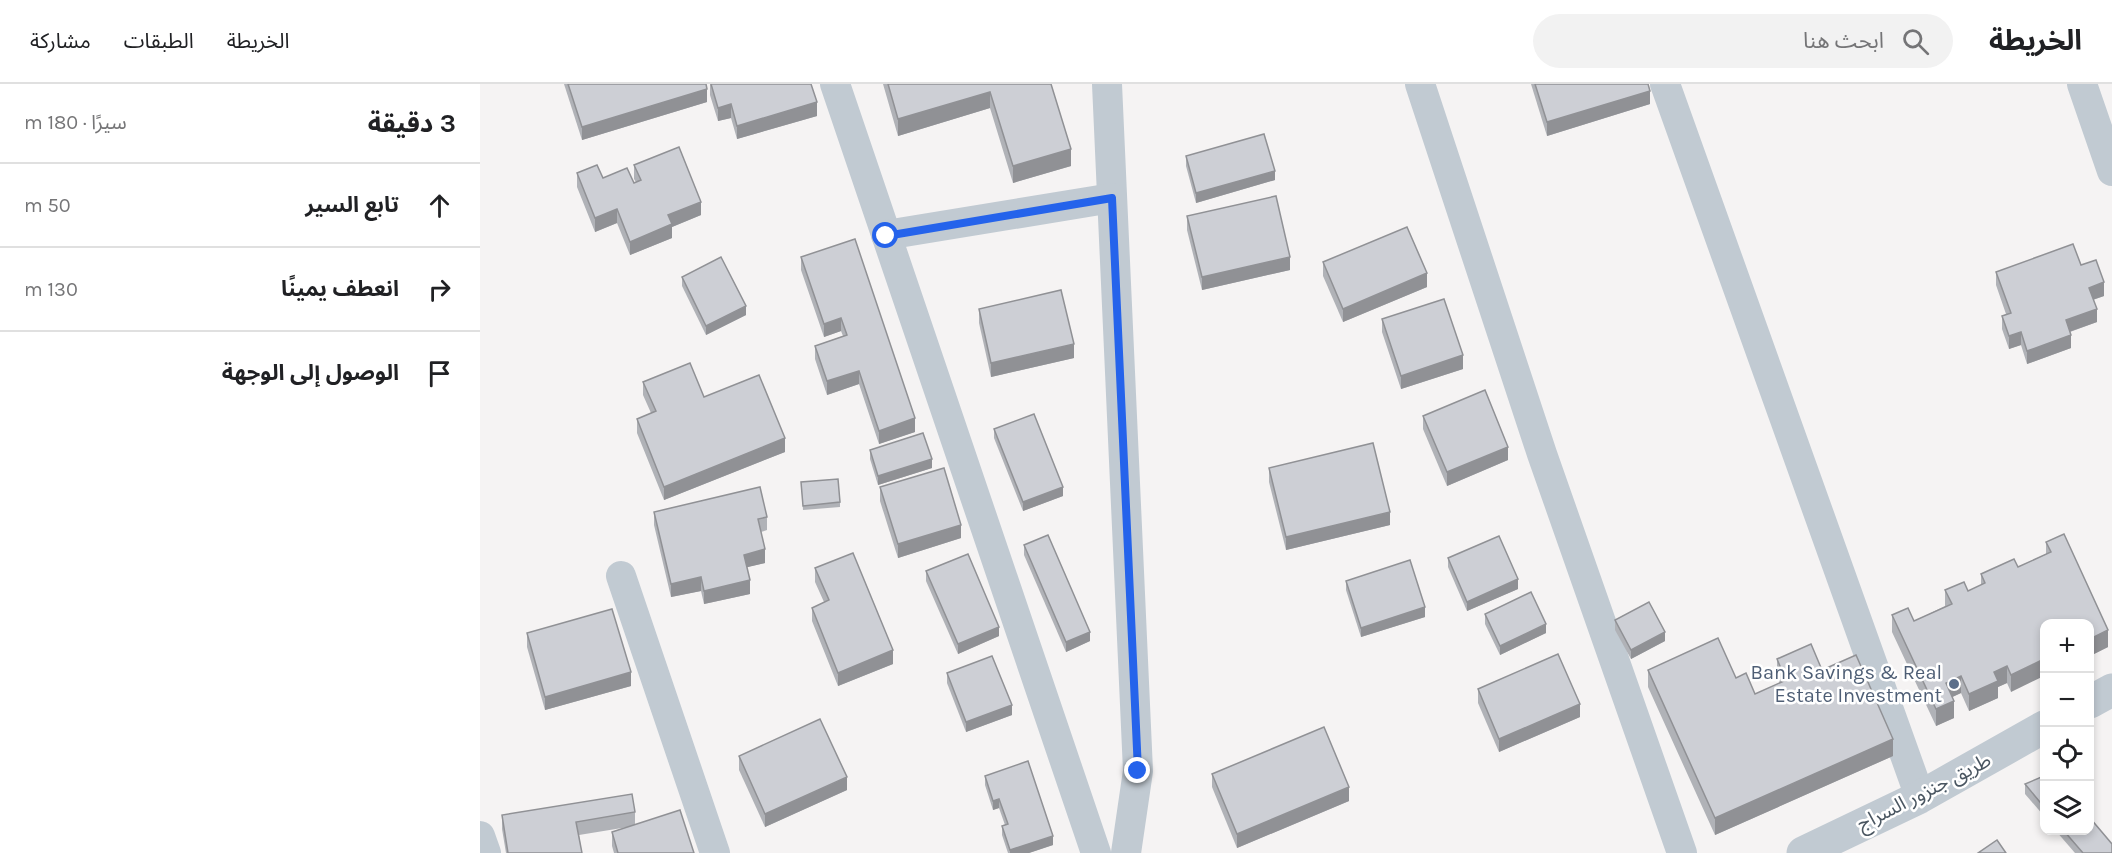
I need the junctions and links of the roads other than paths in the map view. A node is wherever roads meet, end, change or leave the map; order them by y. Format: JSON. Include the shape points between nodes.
{"nodes":[{"id":1,"x":835,"y":84,"type":"edge"},
{"id":2,"x":1107,"y":84,"type":"edge"},
{"id":3,"x":1420,"y":84,"type":"edge"},
{"id":4,"x":1665,"y":84,"type":"edge"},
{"id":5,"x":2082,"y":84,"type":"edge"},
{"id":6,"x":2112,"y":171,"type":"edge"},
{"id":7,"x":1112,"y":198,"type":"junction"},
{"id":8,"x":886,"y":236,"type":"junction"},
{"id":9,"x":621,"y":576,"type":"dead end"},
{"id":10,"x":2112,"y":690,"type":"edge"},
{"id":11,"x":2094,"y":700,"type":"edge"},
{"id":12,"x":2040,"y":730,"type":"edge"},
{"id":13,"x":1920,"y":797,"type":"junction"},
{"id":14,"x":480,"y":836,"type":"edge"},
{"id":15,"x":486,"y":853,"type":"edge"},
{"id":16,"x":715,"y":853,"type":"edge"},
{"id":17,"x":1096,"y":853,"type":"edge"},
{"id":18,"x":1126,"y":853,"type":"edge"},
{"id":19,"x":1682,"y":853,"type":"edge"},
{"id":20,"x":1803,"y":853,"type":"edge"}],
"edges":[{"from":1,"to":8,"type":"street"},
{"from":2,"to":7,"type":"street"},
{"from":3,"to":19,"type":"street","via":[[1542,454]]},
{"from":4,"to":13,"type":"street"},
{"from":5,"to":6,"type":"street"},
{"from":7,"to":8,"type":"street"},
{"from":7,"to":18,"type":"street","via":[[1138,771]]},
{"from":8,"to":17,"type":"street"},
{"from":9,"to":16,"type":"street"},
{"from":10,"to":11,"type":"street"},
{"from":12,"to":13,"type":"street","name":"طريق جنزور السراج"},
{"from":13,"to":20,"type":"street","name":"طريق جنزور السراج"},
{"from":14,"to":15,"type":"street"}]}
